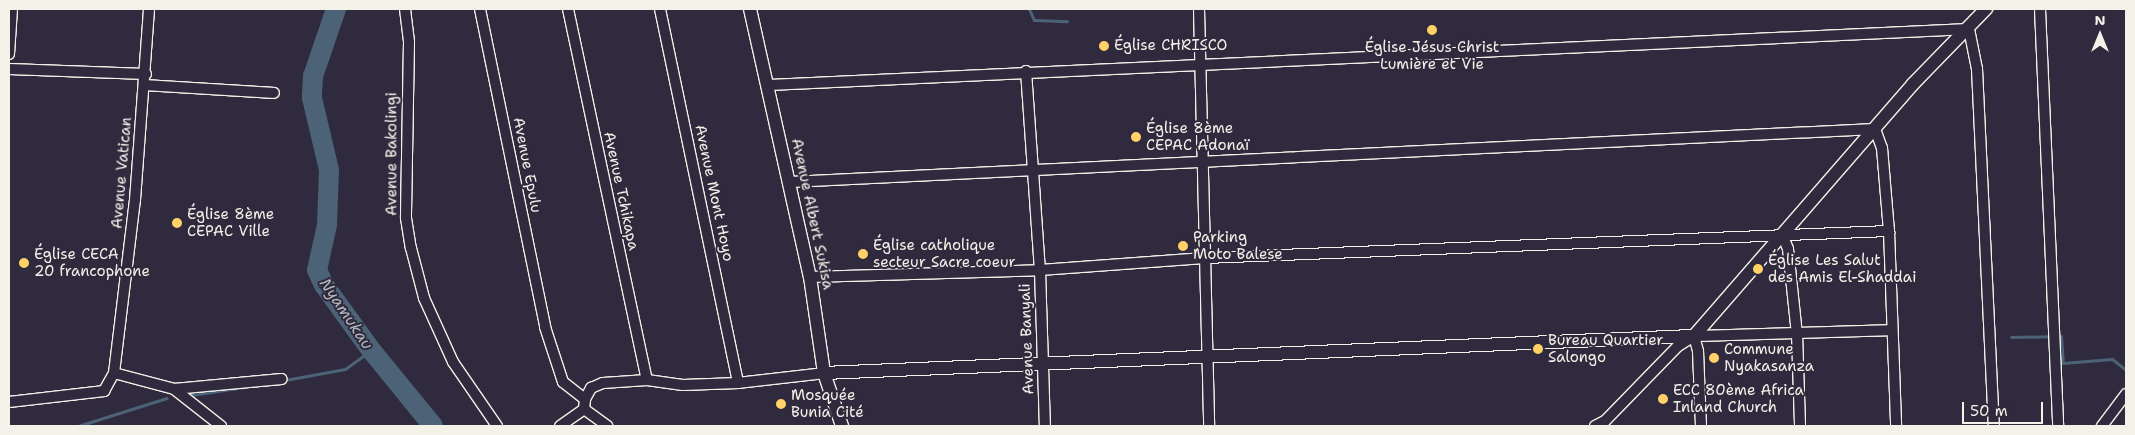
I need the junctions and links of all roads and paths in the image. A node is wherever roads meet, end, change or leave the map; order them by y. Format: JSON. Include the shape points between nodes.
{"nodes":[{"id":1,"x":12,"y":9,"type":"edge"},
{"id":2,"x":149,"y":9,"type":"edge"},
{"id":3,"x":405,"y":9,"type":"edge"},
{"id":4,"x":480,"y":9,"type":"edge"},
{"id":5,"x":568,"y":9,"type":"edge"},
{"id":6,"x":660,"y":9,"type":"edge"},
{"id":7,"x":750,"y":9,"type":"edge"},
{"id":8,"x":1199,"y":9,"type":"edge"},
{"id":9,"x":1986,"y":9,"type":"edge"},
{"id":10,"x":2040,"y":9,"type":"edge"},
{"id":11,"x":1969,"y":29,"type":"junction"},
{"id":12,"x":9,"y":54,"type":"edge"},
{"id":13,"x":1198,"y":63,"type":"junction"},
{"id":14,"x":9,"y":69,"type":"edge"},
{"id":15,"x":1026,"y":71,"type":"junction"},
{"id":16,"x":145,"y":80,"type":"junction"},
{"id":17,"x":769,"y":85,"type":"junction"},
{"id":18,"x":274,"y":93,"type":"dead end"},
{"id":19,"x":1876,"y":130,"type":"junction"},
{"id":20,"x":1203,"y":161,"type":"junction"},
{"id":21,"x":1033,"y":172,"type":"junction"},
{"id":22,"x":790,"y":182,"type":"junction"},
{"id":23,"x":1889,"y":230,"type":"junction"},
{"id":24,"x":1782,"y":234,"type":"junction"},
{"id":25,"x":1205,"y":258,"type":"junction"},
{"id":26,"x":1040,"y":270,"type":"junction"},
{"id":27,"x":810,"y":277,"type":"junction"},
{"id":28,"x":1891,"y":330,"type":"junction"},
{"id":29,"x":1797,"y":334,"type":"junction"},
{"id":30,"x":1694,"y":336,"type":"junction"},
{"id":31,"x":1206,"y":358,"type":"junction"},
{"id":32,"x":1041,"y":366,"type":"junction"},
{"id":33,"x":114,"y":373,"type":"junction"},
{"id":34,"x":824,"y":373,"type":"junction"},
{"id":35,"x":282,"y":380,"type":"dead end"},
{"id":36,"x":647,"y":380,"type":"junction"},
{"id":37,"x":738,"y":383,"type":"junction"},
{"id":38,"x":174,"y":389,"type":"junction"},
{"id":39,"x":2126,"y":394,"type":"edge"},
{"id":40,"x":585,"y":398,"type":"junction"},
{"id":41,"x":9,"y":402,"type":"edge"},
{"id":42,"x":584,"y":409,"type":"junction"},
{"id":43,"x":221,"y":426,"type":"edge"},
{"id":44,"x":497,"y":426,"type":"edge"},
{"id":45,"x":560,"y":426,"type":"edge"},
{"id":46,"x":607,"y":426,"type":"edge"},
{"id":47,"x":842,"y":426,"type":"edge"},
{"id":48,"x":1045,"y":426,"type":"edge"},
{"id":49,"x":1209,"y":426,"type":"edge"},
{"id":50,"x":1595,"y":426,"type":"edge"},
{"id":51,"x":1701,"y":426,"type":"edge"},
{"id":52,"x":1800,"y":426,"type":"edge"},
{"id":53,"x":1896,"y":426,"type":"edge"},
{"id":54,"x":1994,"y":426,"type":"edge"},
{"id":55,"x":2058,"y":426,"type":"edge"},
{"id":56,"x":2102,"y":426,"type":"edge"}],
"edges":[{"from":1,"to":12,"type":"street"},
{"from":2,"to":16,"type":"street","name":"Avenue Vatican"},
{"from":3,"to":44,"type":"street","name":"Avenue Bakolingi","via":[[409,42],[406,218],[424,298],[453,362]]},
{"from":4,"to":40,"type":"street","name":"Avenue Epulu","via":[[545,327],[563,382]]},
{"from":5,"to":36,"type":"street","name":"Avenue Tchikapa"},
{"from":6,"to":37,"type":"street","name":"Avenue Mont Hoyo"},
{"from":7,"to":17,"type":"street","name":"Avenue Albert Sukisa"},
{"from":8,"to":13,"type":"street"},
{"from":9,"to":11,"type":"street"},
{"from":10,"to":55,"type":"street"},
{"from":11,"to":13,"type":"street"},
{"from":11,"to":19,"type":"street","via":[[1913,84]]},
{"from":11,"to":54,"type":"street","via":[[1977,69]]},
{"from":13,"to":15,"type":"street"},
{"from":13,"to":20,"type":"street"},
{"from":14,"to":16,"type":"street"},
{"from":15,"to":17,"type":"street"},
{"from":15,"to":21,"type":"street","name":"Avenue Banyali"},
{"from":16,"to":18,"type":"street"},
{"from":16,"to":33,"type":"street","name":"Avenue Vatican"},
{"from":17,"to":22,"type":"street","name":"Avenue Albert Sukisa"},
{"from":19,"to":20,"type":"street"},
{"from":19,"to":23,"type":"street","via":[[1882,148]]},
{"from":19,"to":24,"type":"street"},
{"from":20,"to":21,"type":"street"},
{"from":20,"to":25,"type":"street"},
{"from":21,"to":22,"type":"street"},
{"from":21,"to":26,"type":"street","name":"Avenue Banyali"},
{"from":22,"to":27,"type":"street","name":"Avenue Albert Sukisa"},
{"from":23,"to":24,"type":"street"},
{"from":23,"to":28,"type":"street"},
{"from":24,"to":25,"type":"street"},
{"from":24,"to":29,"type":"street","via":[[1788,249]]},
{"from":24,"to":30,"type":"street"},
{"from":25,"to":26,"type":"street"},
{"from":25,"to":31,"type":"street"},
{"from":26,"to":27,"type":"street"},
{"from":26,"to":32,"type":"street","name":"Avenue Banyali"},
{"from":27,"to":34,"type":"street","name":"Avenue Albert Sukisa"},
{"from":28,"to":29,"type":"street"},
{"from":28,"to":53,"type":"street"},
{"from":29,"to":30,"type":"street"},
{"from":29,"to":52,"type":"street"},
{"from":30,"to":31,"type":"street"},
{"from":30,"to":50,"type":"street","via":[[1678,346],[1605,421]]},
{"from":30,"to":51,"type":"street","via":[[1698,351]]},
{"from":31,"to":32,"type":"street"},
{"from":31,"to":49,"type":"street"},
{"from":32,"to":34,"type":"street"},
{"from":32,"to":48,"type":"street","name":"Avenue Banyali"},
{"from":33,"to":38,"type":"street"},
{"from":33,"to":41,"type":"street","via":[[104,391]]},
{"from":34,"to":37,"type":"street"},
{"from":34,"to":47,"type":"street","name":"Avenue Albert Sukisa"},
{"from":35,"to":38,"type":"street"},
{"from":36,"to":37,"type":"street","via":[[683,385]]},
{"from":36,"to":40,"type":"street","via":[[604,383],[592,388]]},
{"from":38,"to":43,"type":"street"},
{"from":39,"to":56,"type":"street"},
{"from":40,"to":42,"type":"street"},
{"from":42,"to":45,"type":"street"},
{"from":42,"to":46,"type":"street"}]}
